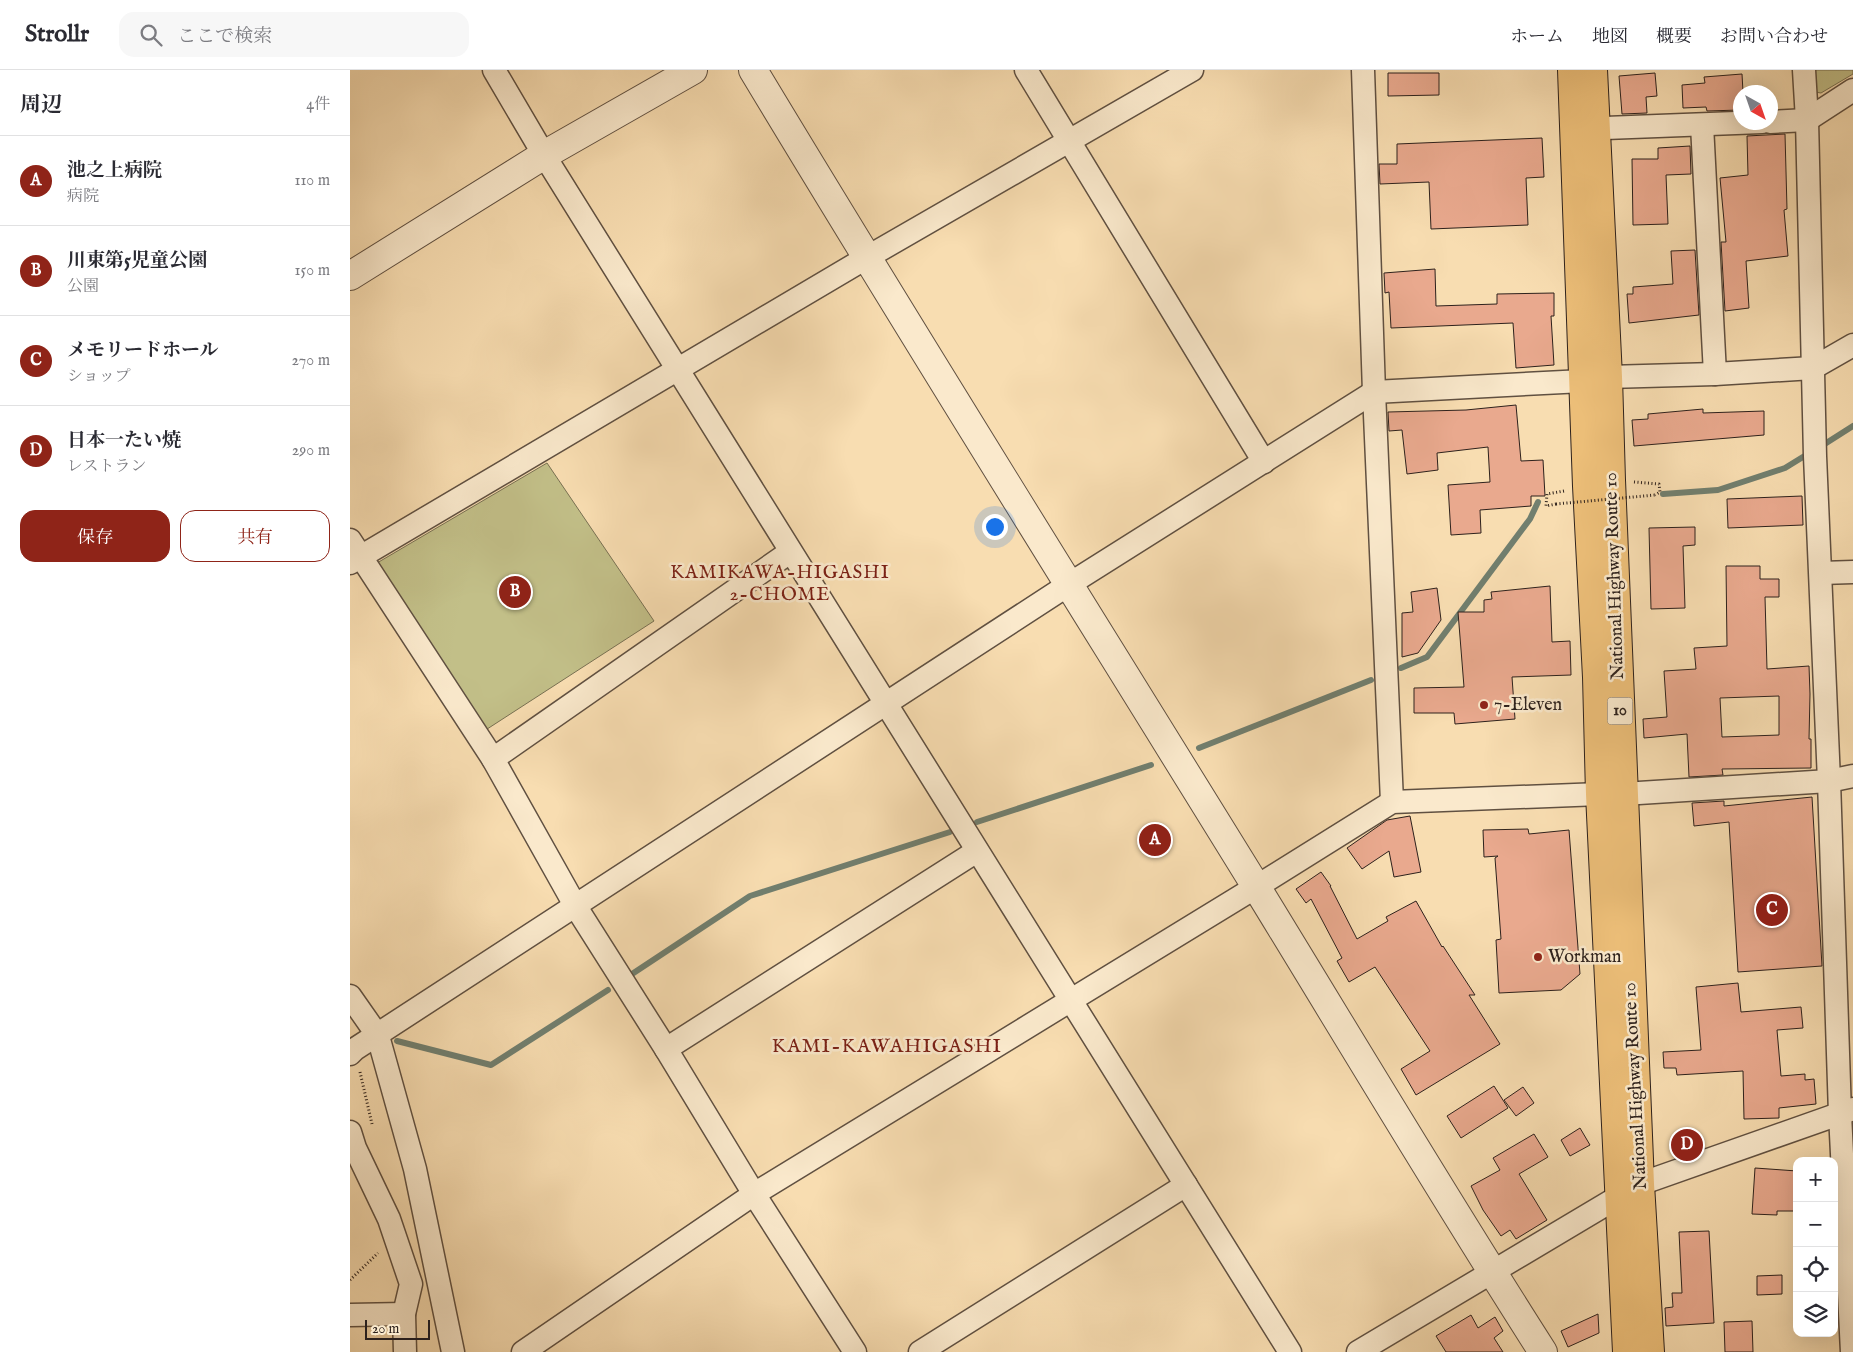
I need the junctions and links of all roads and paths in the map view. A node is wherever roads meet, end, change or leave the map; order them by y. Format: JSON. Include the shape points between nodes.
{"nodes":[{"id":1,"x":494,"y":70,"type":"edge"},
{"id":2,"x":693,"y":70,"type":"edge"},
{"id":3,"x":753,"y":70,"type":"edge"},
{"id":4,"x":1026,"y":70,"type":"edge"},
{"id":5,"x":1192,"y":70,"type":"edge"},
{"id":6,"x":1363,"y":70,"type":"edge"},
{"id":7,"x":1572,"y":70,"type":"edge"},
{"id":8,"x":1594,"y":70,"type":"edge"},
{"id":9,"x":1804,"y":70,"type":"edge"},
{"id":10,"x":1853,"y":90,"type":"edge"},
{"id":11,"x":1807,"y":120,"type":"junction"},
{"id":12,"x":1778,"y":122,"type":"edge"},
{"id":13,"x":1733,"y":124,"type":"edge"},
{"id":14,"x":1702,"y":126,"type":"junction"},
{"id":15,"x":1585,"y":128,"type":"junction"},
{"id":16,"x":1069,"y":142,"type":"junction"},
{"id":17,"x":544,"y":155,"type":"junction"},
{"id":18,"x":866,"y":258,"type":"junction"},
{"id":19,"x":350,"y":276,"type":"edge"},
{"id":20,"x":1853,"y":345,"type":"edge"},
{"id":21,"x":1813,"y":368,"type":"junction"},
{"id":22,"x":679,"y":370,"type":"junction"},
{"id":23,"x":1715,"y":374,"type":"junction"},
{"id":24,"x":1596,"y":379,"type":"junction"},
{"id":25,"x":1374,"y":392,"type":"junction"},
{"id":26,"x":1264,"y":462,"type":"junction"},
{"id":27,"x":1599,"y":483,"type":"junction"},
{"id":28,"x":790,"y":552,"type":"junction"},
{"id":29,"x":354,"y":554,"type":"edge"},
{"id":30,"x":1821,"y":572,"type":"junction"},
{"id":31,"x":1853,"y":572,"type":"edge"},
{"id":32,"x":1068,"y":585,"type":"junction"},
{"id":33,"x":886,"y":704,"type":"junction"},
{"id":34,"x":493,"y":760,"type":"junction"},
{"id":35,"x":1853,"y":776,"type":"edge"},
{"id":36,"x":1829,"y":781,"type":"junction"},
{"id":37,"x":1612,"y":794,"type":"junction"},
{"id":38,"x":1392,"y":802,"type":"junction"},
{"id":39,"x":977,"y":851,"type":"junction"},
{"id":40,"x":1256,"y":887,"type":"junction"},
{"id":41,"x":576,"y":907,"type":"junction"},
{"id":42,"x":350,"y":996,"type":"edge"},
{"id":43,"x":1071,"y":1000,"type":"junction"},
{"id":44,"x":378,"y":1036,"type":"junction"},
{"id":45,"x":666,"y":1049,"type":"junction"},
{"id":46,"x":350,"y":1054,"type":"edge"},
{"id":47,"x":1846,"y":1111,"type":"edge"},
{"id":48,"x":350,"y":1132,"type":"edge"},
{"id":49,"x":1186,"y":1185,"type":"junction"},
{"id":50,"x":1630,"y":1189,"type":"junction"},
{"id":51,"x":754,"y":1194,"type":"junction"},
{"id":52,"x":395,"y":1237,"type":"junction"},
{"id":53,"x":1492,"y":1272,"type":"junction"},
{"id":54,"x":350,"y":1280,"type":"edge"},
{"id":55,"x":404,"y":1314,"type":"junction"},
{"id":56,"x":350,"y":1315,"type":"edge"},
{"id":57,"x":405,"y":1352,"type":"edge"},
{"id":58,"x":453,"y":1352,"type":"edge"},
{"id":59,"x":523,"y":1352,"type":"edge"},
{"id":60,"x":855,"y":1352,"type":"edge"},
{"id":61,"x":920,"y":1352,"type":"edge"},
{"id":62,"x":1290,"y":1352,"type":"edge"},
{"id":63,"x":1358,"y":1352,"type":"edge"},
{"id":64,"x":1543,"y":1352,"type":"edge"},
{"id":65,"x":1628,"y":1352,"type":"edge"},
{"id":66,"x":1650,"y":1352,"type":"edge"},
{"id":67,"x":1852,"y":1352,"type":"edge"}],
"edges":[{"from":1,"to":17,"type":"street"},
{"from":2,"to":17,"type":"street"},
{"from":3,"to":18,"type":"street"},
{"from":4,"to":16,"type":"street"},
{"from":5,"to":16,"type":"street"},
{"from":6,"to":25,"type":"street"},
{"from":7,"to":15,"type":"highway","name":"National Highway Route 10","number":"10"},
{"from":8,"to":15,"type":"highway","name":"National Highway Route 10","number":"10"},
{"from":9,"to":11,"type":"street"},
{"from":10,"to":11,"type":"street"},
{"from":11,"to":12,"type":"street"},
{"from":11,"to":21,"type":"street"},
{"from":13,"to":14,"type":"street"},
{"from":14,"to":15,"type":"street"},
{"from":14,"to":23,"type":"street"},
{"from":15,"to":24,"type":"highway","name":"National Highway Route 10","number":"10"},
{"from":16,"to":18,"type":"street"},
{"from":16,"to":26,"type":"street"},
{"from":17,"to":19,"type":"street"},
{"from":17,"to":22,"type":"street"},
{"from":18,"to":22,"type":"street"},
{"from":18,"to":32,"type":"street"},
{"from":20,"to":21,"type":"street"},
{"from":21,"to":23,"type":"street"},
{"from":21,"to":30,"type":"street"},
{"from":22,"to":28,"type":"street"},
{"from":22,"to":29,"type":"street"},
{"from":23,"to":24,"type":"street"},
{"from":24,"to":25,"type":"street"},
{"from":24,"to":27,"type":"highway","name":"National Highway Route 10","number":"10"},
{"from":25,"to":26,"type":"street"},
{"from":25,"to":38,"type":"street"},
{"from":26,"to":32,"type":"street"},
{"from":27,"to":27,"type":"path","bridge":true,"via":[[1547,494],[1546,506],[1660,492],[1658,484]]},
{"from":27,"to":37,"type":"highway","name":"National Highway Route 10","number":"10","via":[[1597,677]]},
{"from":28,"to":33,"type":"street"},
{"from":28,"to":34,"type":"street"},
{"from":29,"to":34,"type":"street"},
{"from":30,"to":31,"type":"street"},
{"from":30,"to":36,"type":"street"},
{"from":32,"to":33,"type":"street"},
{"from":32,"to":40,"type":"street"},
{"from":33,"to":39,"type":"street"},
{"from":33,"to":41,"type":"street"},
{"from":34,"to":41,"type":"street"},
{"from":35,"to":36,"type":"street"},
{"from":36,"to":37,"type":"street"},
{"from":36,"to":47,"type":"street"},
{"from":37,"to":38,"type":"street"},
{"from":37,"to":50,"type":"highway","name":"National Highway Route 10","number":"10"},
{"from":38,"to":40,"type":"street"},
{"from":39,"to":43,"type":"street"},
{"from":39,"to":45,"type":"street"},
{"from":40,"to":43,"type":"street"},
{"from":40,"to":53,"type":"street"},
{"from":41,"to":44,"type":"street"},
{"from":41,"to":45,"type":"street"},
{"from":42,"to":44,"type":"street"},
{"from":43,"to":49,"type":"street"},
{"from":43,"to":51,"type":"street"},
{"from":44,"to":46,"type":"street"},
{"from":44,"to":58,"type":"street","via":[[415,1169]]},
{"from":45,"to":51,"type":"street"},
{"from":47,"to":50,"type":"street"},
{"from":47,"to":67,"type":"street"},
{"from":48,"to":52,"type":"street"},
{"from":49,"to":61,"type":"street"},
{"from":49,"to":62,"type":"street"},
{"from":50,"to":53,"type":"street"},
{"from":50,"to":65,"type":"highway","name":"National Highway Route 10","number":"10"},
{"from":50,"to":66,"type":"highway","name":"National Highway Route 10","number":"10"},
{"from":51,"to":59,"type":"street"},
{"from":51,"to":60,"type":"street"},
{"from":52,"to":54,"type":"path"},
{"from":52,"to":55,"type":"street","via":[[411,1284]]},
{"from":53,"to":63,"type":"street"},
{"from":53,"to":64,"type":"street"},
{"from":55,"to":56,"type":"street"},
{"from":55,"to":57,"type":"street"}]}
